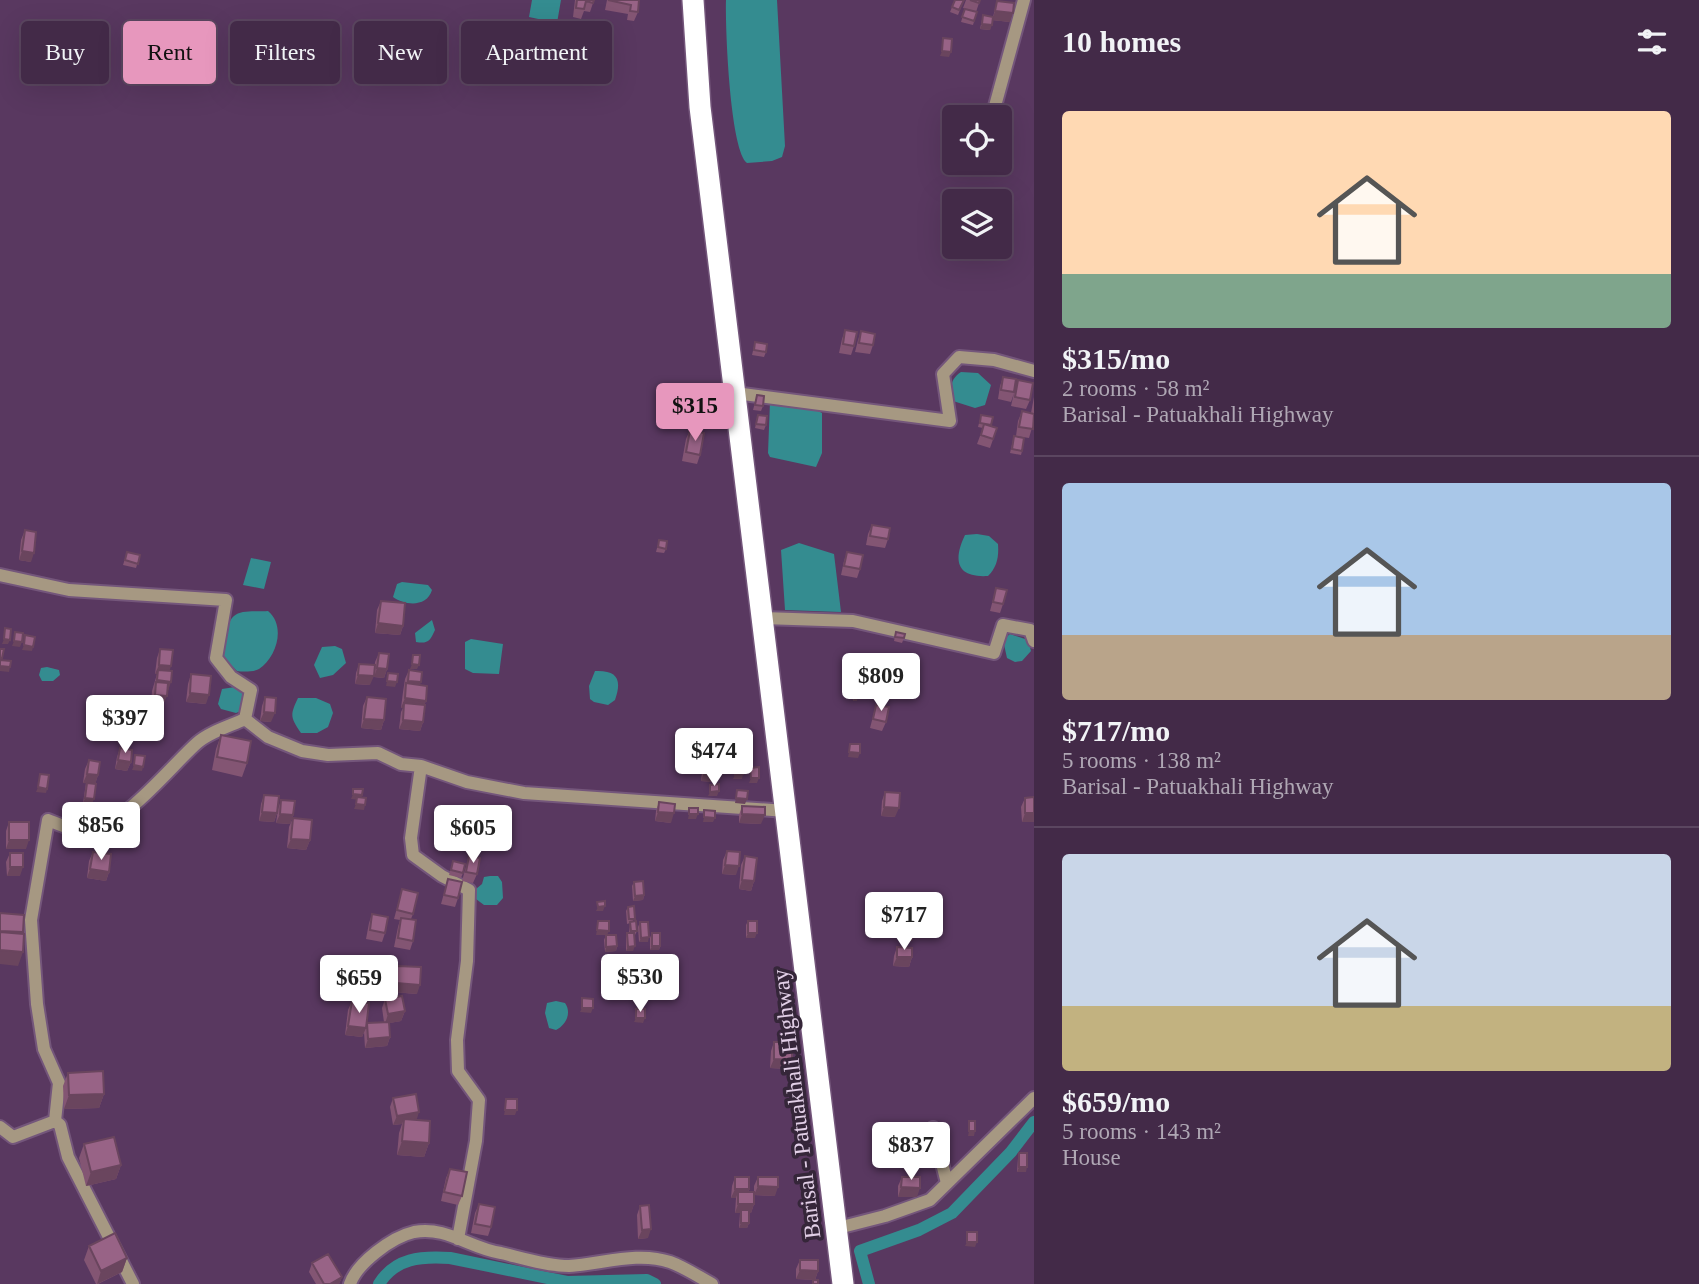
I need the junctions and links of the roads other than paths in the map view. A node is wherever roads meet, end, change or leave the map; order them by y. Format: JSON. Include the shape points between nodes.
{"nodes":[{"id":1,"x":693,"y":0,"type":"edge"},
{"id":2,"x":1024,"y":0,"type":"edge"},
{"id":3,"x":995,"y":105,"type":"edge"},
{"id":4,"x":1034,"y":371,"type":"edge"},
{"id":5,"x":735,"y":393,"type":"junction"},
{"id":6,"x":0,"y":575,"type":"edge"},
{"id":7,"x":763,"y":618,"type":"junction"},
{"id":8,"x":1034,"y":641,"type":"edge"},
{"id":9,"x":245,"y":719,"type":"junction"},
{"id":10,"x":421,"y":766,"type":"junction"},
{"id":11,"x":786,"y":811,"type":"junction"},
{"id":12,"x":1034,"y":1098,"type":"edge"},
{"id":13,"x":55,"y":1121,"type":"junction"},
{"id":14,"x":0,"y":1128,"type":"edge"},
{"id":15,"x":933,"y":1128,"type":"dead end"},
{"id":16,"x":947,"y":1183,"type":"junction"},
{"id":17,"x":838,"y":1228,"type":"junction"},
{"id":18,"x":458,"y":1239,"type":"junction"},
{"id":19,"x":839,"y":1282,"type":"edge"},
{"id":20,"x":133,"y":1284,"type":"edge"},
{"id":21,"x":350,"y":1284,"type":"edge"},
{"id":22,"x":712,"y":1284,"type":"edge"}],
"edges":[{"from":1,"to":5,"type":"highway","name":"Barisal - Patuakhali Highway","via":[[700,107]]},
{"from":2,"to":3,"type":"street"},
{"from":4,"to":5,"type":"street","via":[[959,357],[943,374],[950,421]]},
{"from":5,"to":7,"type":"highway","name":"Barisal - Patuakhali Highway"},
{"from":6,"to":9,"type":"street","via":[[69,590],[226,600],[216,658],[231,677],[251,690]]},
{"from":7,"to":8,"type":"street","via":[[853,621],[994,653],[1003,625],[1030,630]]},
{"from":7,"to":11,"type":"highway","name":"Barisal - Patuakhali Highway"},
{"from":9,"to":10,"type":"street","via":[[268,737],[302,751],[378,753],[401,764]]},
{"from":9,"to":13,"type":"street","via":[[199,740],[121,817],[91,830],[48,820],[31,920],[44,1049],[59,1083]]},
{"from":10,"to":11,"type":"street","via":[[467,782],[524,793]]},
{"from":10,"to":18,"type":"street","via":[[411,838],[413,855],[469,890],[458,1071],[478,1100],[476,1141]]},
{"from":11,"to":17,"type":"highway","name":"Barisal - Patuakhali Highway"},
{"from":12,"to":16,"type":"street"},
{"from":13,"to":14,"type":"street","via":[[13,1137]]},
{"from":13,"to":20,"type":"street","via":[[68,1157]]},
{"from":15,"to":16,"type":"street"},
{"from":16,"to":17,"type":"street","via":[[930,1200]]},
{"from":17,"to":19,"type":"highway","name":"Barisal - Patuakhali Highway"},
{"from":18,"to":21,"type":"street","via":[[438,1230],[412,1233],[370,1256]]},
{"from":18,"to":22,"type":"street","via":[[486,1251],[566,1266],[635,1258],[669,1261]]}]}
